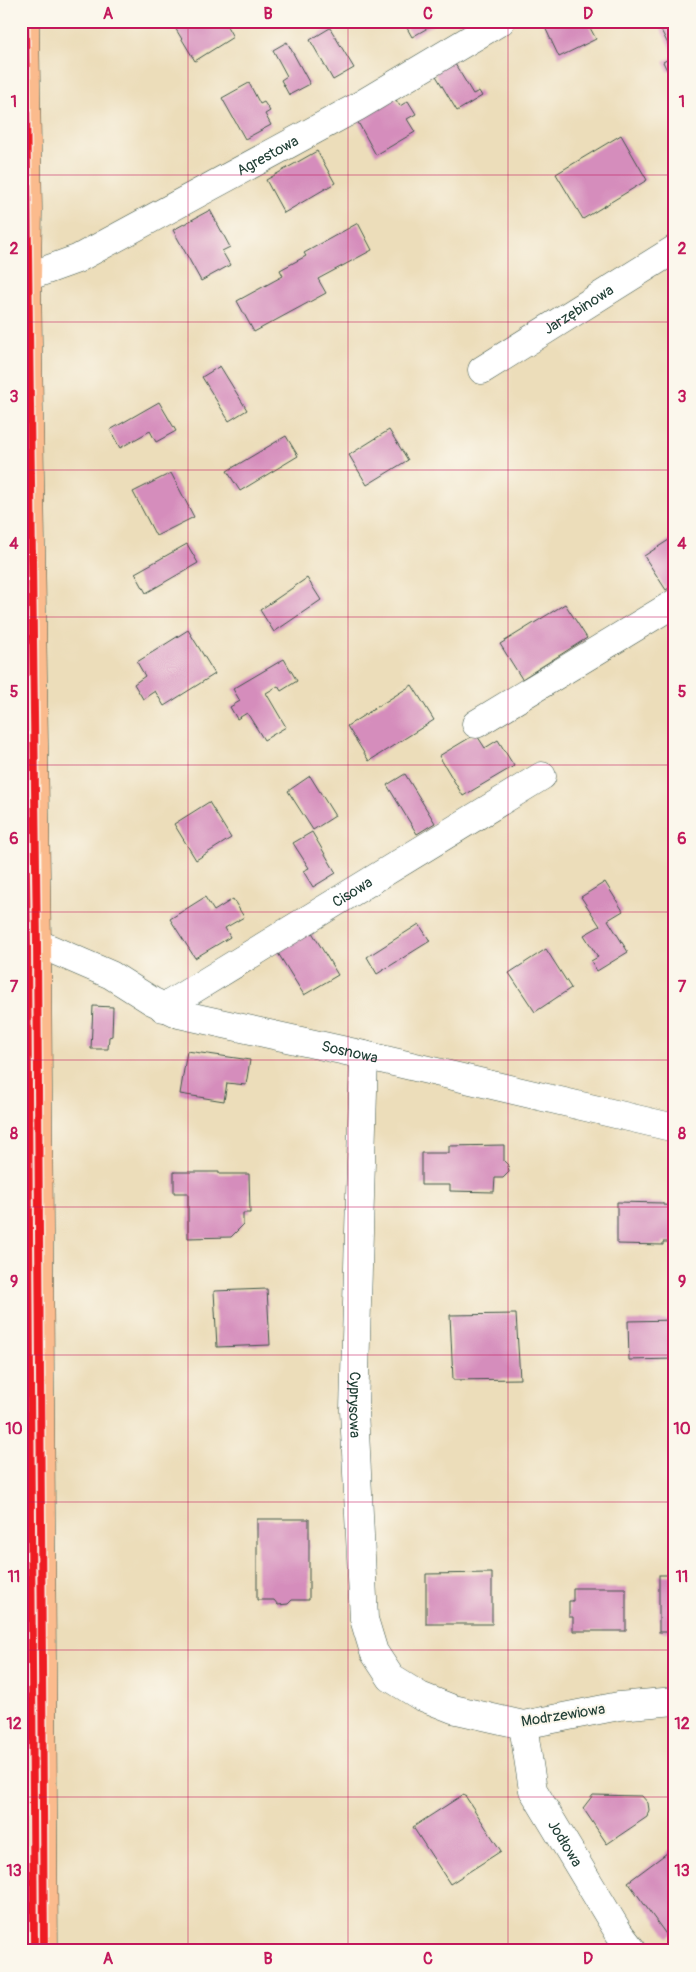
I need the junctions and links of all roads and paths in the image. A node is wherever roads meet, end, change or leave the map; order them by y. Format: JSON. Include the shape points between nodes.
{"nodes":[{"id":1,"x":25,"y":21,"type":"edge"},
{"id":2,"x":501,"y":21,"type":"edge"},
{"id":3,"x":675,"y":249,"type":"edge"},
{"id":4,"x":27,"y":277,"type":"junction"},
{"id":5,"x":482,"y":370,"type":"dead end"},
{"id":6,"x":675,"y":603,"type":"edge"},
{"id":7,"x":476,"y":724,"type":"dead end"},
{"id":8,"x":542,"y":776,"type":"dead end"},
{"id":9,"x":37,"y":943,"type":"junction"},
{"id":10,"x":163,"y":1008,"type":"junction"},
{"id":11,"x":364,"y":1055,"type":"junction"},
{"id":12,"x":675,"y":1128,"type":"edge"},
{"id":13,"x":675,"y":1701,"type":"edge"},
{"id":14,"x":453,"y":1709,"type":"joint"},
{"id":15,"x":31,"y":1716,"type":"edge"},
{"id":16,"x":523,"y":1725,"type":"junction"},
{"id":17,"x":44,"y":1951,"type":"edge"},
{"id":18,"x":633,"y":1951,"type":"edge"}],
"edges":[{"from":1,"to":4,"type":"main road"},
{"from":2,"to":4,"type":"street","name":"Agrestowa","via":[[357,107],[77,259]]},
{"from":3,"to":5,"type":"street","name":"Jarzębinowa"},
{"from":4,"to":9,"type":"main road"},
{"from":6,"to":7,"type":"street"},
{"from":8,"to":10,"type":"street","name":"Cisowa"},
{"from":9,"to":10,"type":"street","name":"Sosnowa","via":[[111,975]]},
{"from":9,"to":15,"type":"main road"},
{"from":10,"to":11,"type":"street","name":"Sosnowa"},
{"from":11,"to":12,"type":"street","name":"Sosnowa"},
{"from":11,"to":14,"type":"street","name":"Cyprysowa","via":[[354,1410],[364,1619],[374,1652],[391,1678],[420,1696]]},
{"from":13,"to":16,"type":"street","name":"Modrzewiowa","via":[[619,1706]]},
{"from":14,"to":16,"type":"street","name":"Modrzewiowa"},
{"from":15,"to":17,"type":"main road"},
{"from":16,"to":18,"type":"street","name":"Jodłowa","via":[[533,1790]]}]}
